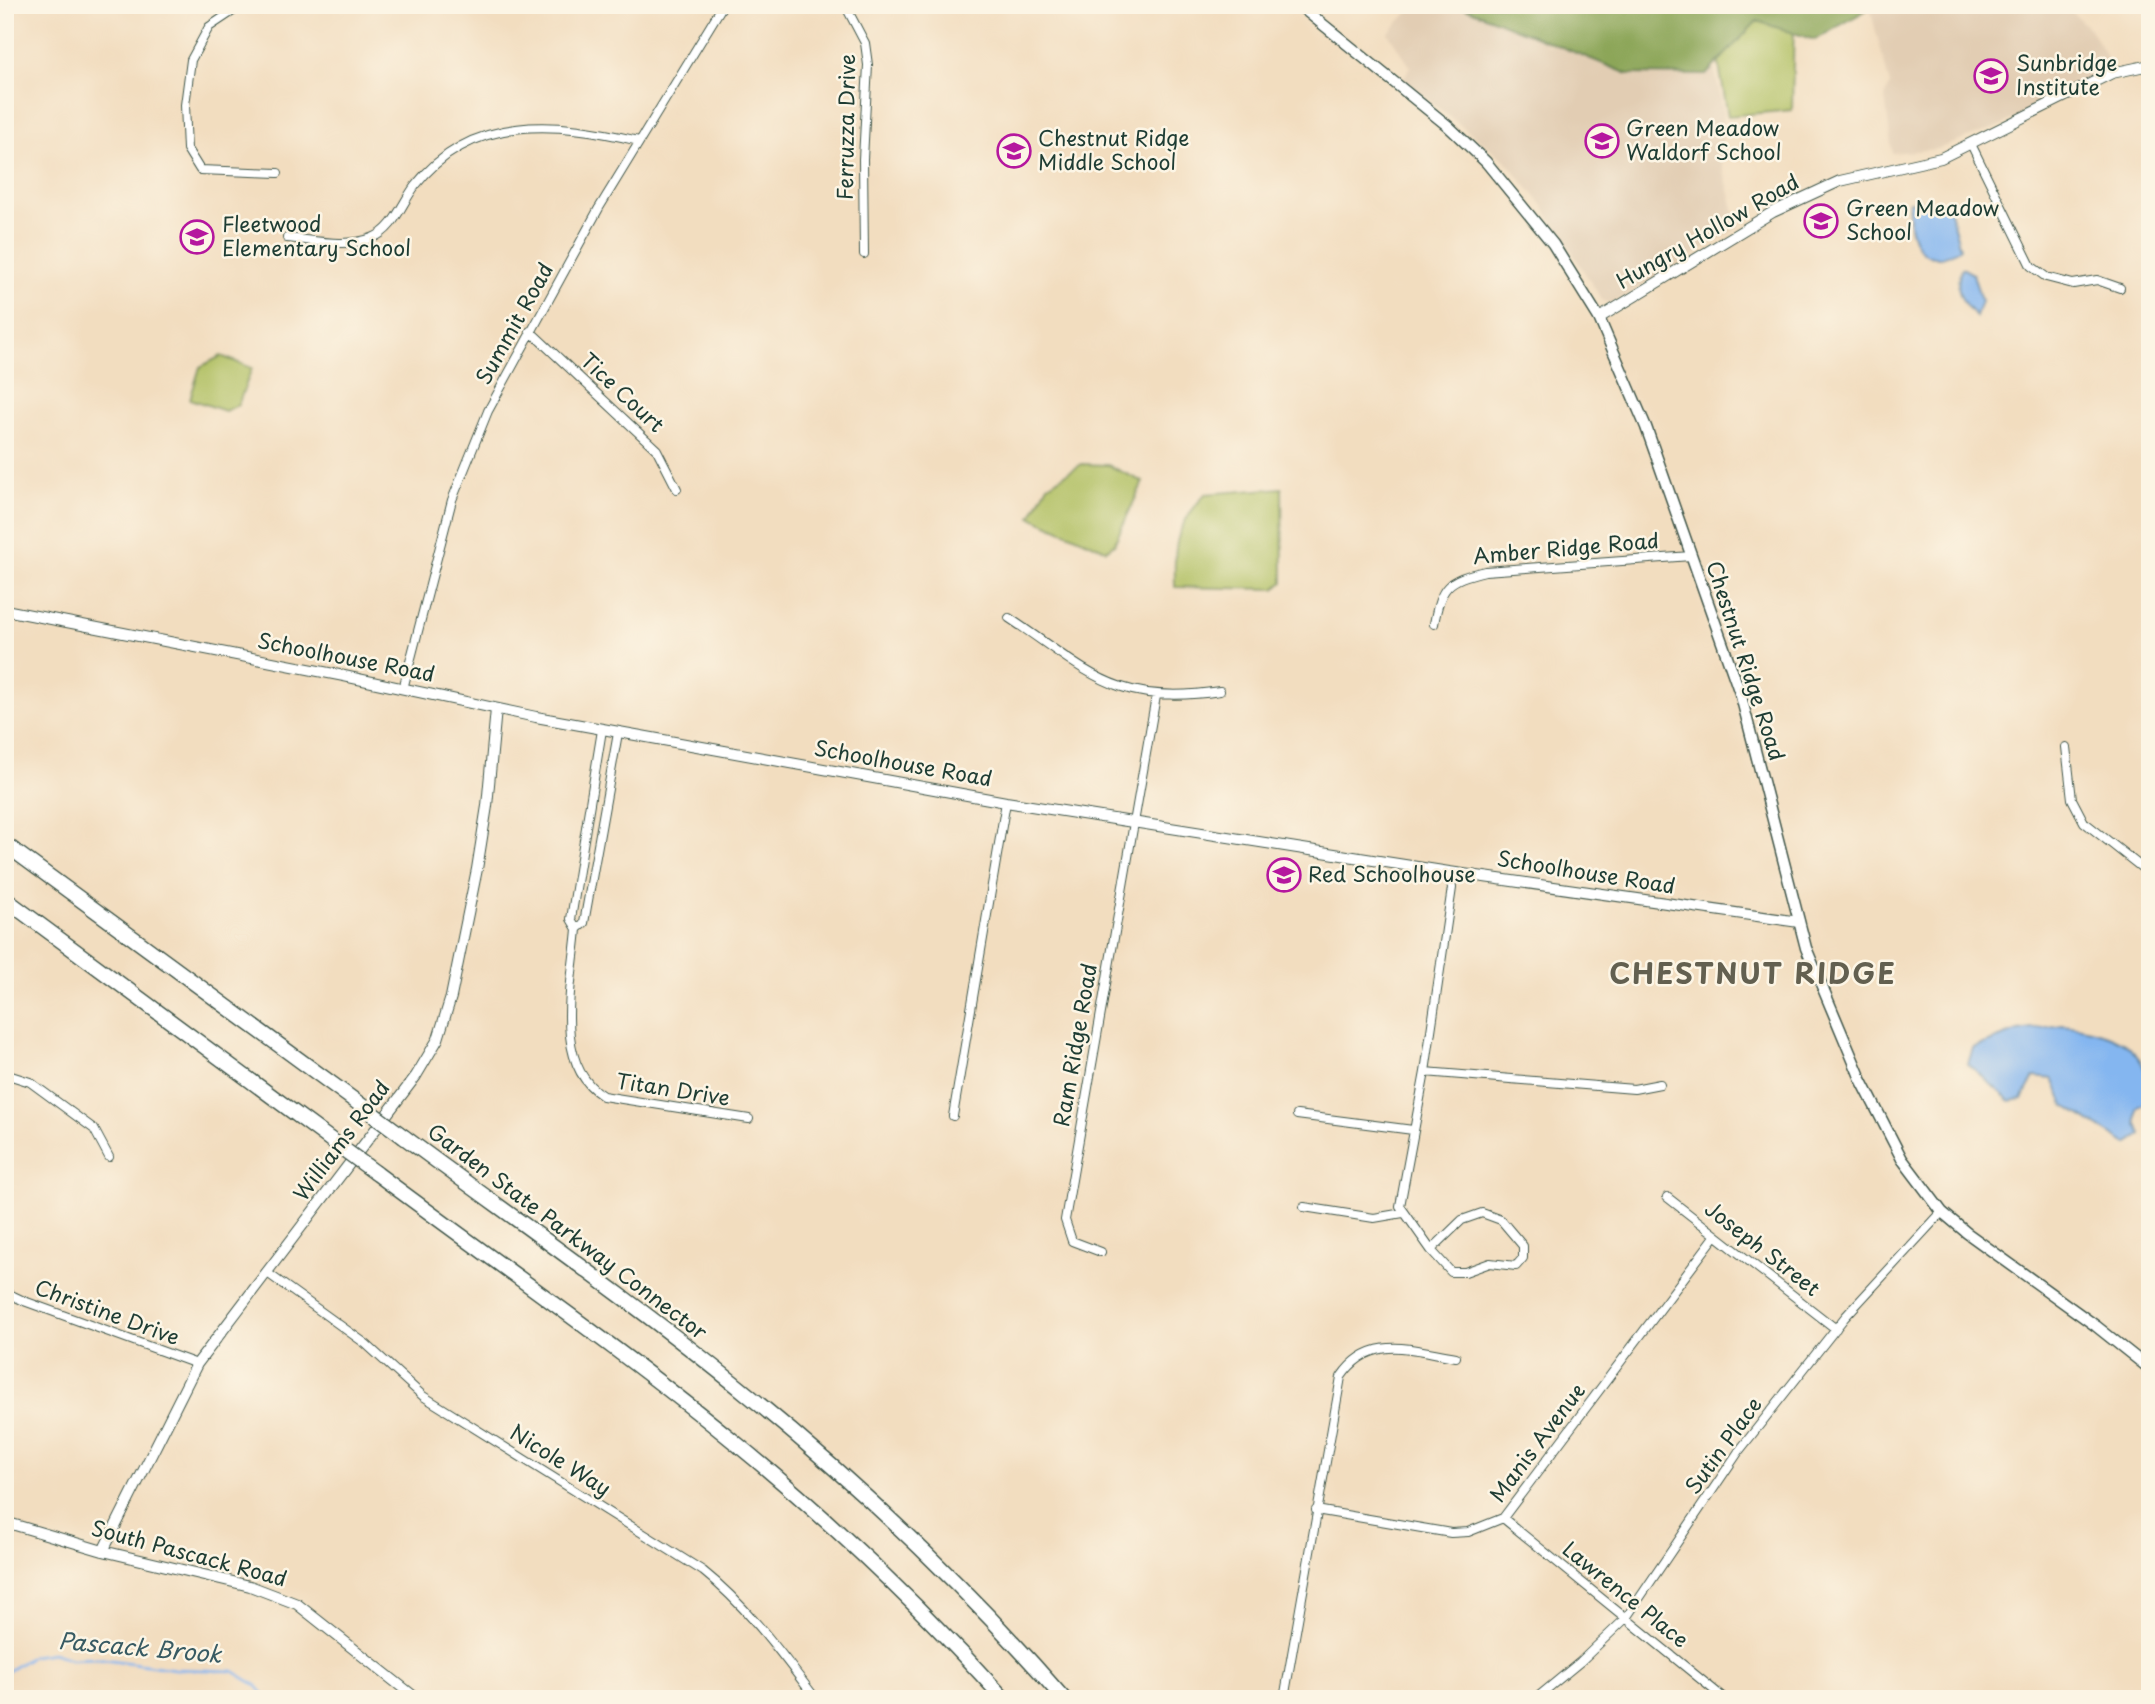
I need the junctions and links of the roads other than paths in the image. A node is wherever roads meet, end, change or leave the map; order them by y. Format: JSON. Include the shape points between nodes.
{"nodes":[{"id":1,"x":242,"y":5,"type":"edge"},
{"id":2,"x":723,"y":5,"type":"edge"},
{"id":3,"x":845,"y":5,"type":"edge"},
{"id":4,"x":1307,"y":8,"type":"edge"},
{"id":5,"x":2150,"y":65,"type":"edge"},
{"id":6,"x":639,"y":141,"type":"junction"},
{"id":7,"x":1971,"y":144,"type":"junction"},
{"id":8,"x":278,"y":173,"type":"dead end"},
{"id":9,"x":287,"y":238,"type":"dead end"},
{"id":10,"x":864,"y":254,"type":"dead end"},
{"id":11,"x":2120,"y":288,"type":"dead end"},
{"id":12,"x":1600,"y":318,"type":"junction"},
{"id":13,"x":530,"y":331,"type":"junction"},
{"id":14,"x":677,"y":489,"type":"dead end"},
{"id":15,"x":1691,"y":556,"type":"junction"},
{"id":16,"x":5,"y":610,"type":"edge"},
{"id":17,"x":1009,"y":618,"type":"dead end"},
{"id":18,"x":1434,"y":624,"type":"dead end"},
{"id":19,"x":403,"y":689,"type":"junction"},
{"id":20,"x":1220,"y":691,"type":"dead end"},
{"id":21,"x":1156,"y":696,"type":"junction"},
{"id":22,"x":496,"y":709,"type":"junction"},
{"id":23,"x":602,"y":730,"type":"junction"},
{"id":24,"x":618,"y":733,"type":"junction"},
{"id":25,"x":2066,"y":747,"type":"dead end"},
{"id":26,"x":1006,"y":802,"type":"junction"},
{"id":27,"x":1134,"y":822,"type":"junction"},
{"id":28,"x":5,"y":842,"type":"edge"},
{"id":29,"x":1449,"y":872,"type":"junction"},
{"id":30,"x":2150,"y":874,"type":"edge"},
{"id":31,"x":5,"y":899,"type":"edge"},
{"id":32,"x":1799,"y":922,"type":"junction"},
{"id":33,"x":577,"y":929,"type":"junction"},
{"id":34,"x":1425,"y":1072,"type":"junction"},
{"id":35,"x":5,"y":1074,"type":"edge"},
{"id":36,"x":1660,"y":1084,"type":"dead end"},
{"id":37,"x":1297,"y":1115,"type":"dead end"},
{"id":38,"x":953,"y":1116,"type":"dead end"},
{"id":39,"x":749,"y":1119,"type":"dead end"},
{"id":40,"x":1413,"y":1130,"type":"junction"},
{"id":41,"x":108,"y":1157,"type":"dead end"},
{"id":42,"x":1667,"y":1196,"type":"dead end"},
{"id":43,"x":1304,"y":1207,"type":"dead end"},
{"id":44,"x":1942,"y":1212,"type":"junction"},
{"id":45,"x":1403,"y":1213,"type":"junction"},
{"id":46,"x":1716,"y":1235,"type":"junction"},
{"id":47,"x":1431,"y":1251,"type":"junction"},
{"id":48,"x":1101,"y":1252,"type":"dead end"},
{"id":49,"x":266,"y":1272,"type":"junction"},
{"id":50,"x":5,"y":1292,"type":"edge"},
{"id":51,"x":1836,"y":1329,"type":"junction"},
{"id":52,"x":1456,"y":1357,"type":"dead end"},
{"id":53,"x":197,"y":1364,"type":"junction"},
{"id":54,"x":2150,"y":1369,"type":"edge"},
{"id":55,"x":1316,"y":1510,"type":"junction"},
{"id":56,"x":1503,"y":1518,"type":"junction"},
{"id":57,"x":5,"y":1522,"type":"edge"},
{"id":58,"x":103,"y":1551,"type":"junction"},
{"id":59,"x":1626,"y":1618,"type":"junction"},
{"id":60,"x":417,"y":1699,"type":"edge"},
{"id":61,"x":816,"y":1699,"type":"edge"},
{"id":62,"x":1004,"y":1699,"type":"edge"},
{"id":63,"x":1064,"y":1699,"type":"edge"},
{"id":64,"x":1284,"y":1699,"type":"edge"},
{"id":65,"x":1535,"y":1699,"type":"edge"},
{"id":66,"x":1725,"y":1699,"type":"edge"}],
"edges":[{"from":1,"to":8,"type":"street","via":[[209,27],[191,60],[185,105],[187,149],[200,170]]},
{"from":2,"to":6,"type":"street","name":"Summit Road"},
{"from":3,"to":10,"type":"street","name":"Ferruzza Drive","via":[[865,43],[868,65]]},
{"from":4,"to":12,"type":"main road","name":"Chestnut Ridge Road","via":[[1486,162],[1553,244]]},
{"from":5,"to":7,"type":"street","name":"Hungry Hollow Road","via":[[2112,73]]},
{"from":6,"to":9,"type":"street","via":[[563,127],[524,128],[475,139],[435,161],[399,215],[372,238],[341,242]]},
{"from":6,"to":13,"type":"street","name":"Summit Road"},
{"from":7,"to":11,"type":"street","via":[[2031,266],[2046,277],[2073,284],[2097,280]]},
{"from":7,"to":12,"type":"street","name":"Hungry Hollow Road","via":[[1941,158],[1840,181],[1773,212]]},
{"from":12,"to":15,"type":"main road","name":"Chestnut Ridge Road","via":[[1646,426]]},
{"from":13,"to":14,"type":"street","name":"Tice Court","via":[[657,450]]},
{"from":13,"to":19,"type":"street","name":"Summit Road","via":[[462,471]]},
{"from":15,"to":18,"type":"street","name":"Amber Ridge Road","via":[[1463,576],[1447,585],[1439,598]]},
{"from":15,"to":32,"type":"main road","name":"Chestnut Ridge Road","via":[[1741,696]]},
{"from":16,"to":19,"type":"street","name":"Schoolhouse Road"},
{"from":17,"to":21,"type":"street","via":[[1098,680]]},
{"from":19,"to":22,"type":"street","name":"Schoolhouse Road"},
{"from":20,"to":21,"type":"street"},
{"from":21,"to":27,"type":"street"},
{"from":22,"to":23,"type":"street","name":"Schoolhouse Road"},
{"from":22,"to":49,"type":"street","name":"Williams Road","via":[[477,869],[438,1039],[416,1076]]},
{"from":23,"to":24,"type":"street","name":"Schoolhouse Road"},
{"from":23,"to":33,"type":"street","name":"Titan Drive","via":[[571,919]]},
{"from":24,"to":26,"type":"street","name":"Schoolhouse Road"},
{"from":24,"to":33,"type":"street","name":"Titan Drive","via":[[584,923]]},
{"from":25,"to":30,"type":"street","via":[[2072,799],[2084,822]]},
{"from":26,"to":27,"type":"street","name":"Schoolhouse Road"},
{"from":26,"to":38,"type":"street"},
{"from":27,"to":29,"type":"street","name":"Schoolhouse Road"},
{"from":27,"to":48,"type":"street","name":"Ram Ridge Road","via":[[1065,1220],[1072,1241]]},
{"from":28,"to":63,"type":"highway","name":"Garden State Parkway Connector","bridge":true,"via":[[692,1351],[800,1438],[936,1563]]},
{"from":29,"to":32,"type":"street","name":"Schoolhouse Road"},
{"from":29,"to":34,"type":"street","via":[[1452,888]]},
{"from":31,"to":62,"type":"highway","bridge":true,"via":[[606,1342],[742,1448],[881,1572]]},
{"from":32,"to":44,"type":"main road","name":"Chestnut Ridge Road","via":[[1834,1018],[1885,1129]]},
{"from":33,"to":39,"type":"street","name":"Titan Drive","via":[[570,1037],[579,1074],[590,1088],[603,1096]]},
{"from":34,"to":36,"type":"street","via":[[1634,1089]]},
{"from":34,"to":40,"type":"street"},
{"from":35,"to":41,"type":"street","via":[[30,1083],[94,1129]]},
{"from":37,"to":40,"type":"street"},
{"from":40,"to":45,"type":"street","via":[[1400,1206]]},
{"from":42,"to":46,"type":"street","name":"Joseph Street"},
{"from":43,"to":45,"type":"street","via":[[1374,1218]]},
{"from":44,"to":51,"type":"street","name":"Sutin Place"},
{"from":44,"to":54,"type":"main road","name":"Chestnut Ridge Road"},
{"from":45,"to":47,"type":"street"},
{"from":46,"to":51,"type":"street","name":"Joseph Street"},
{"from":46,"to":56,"type":"street","name":"Manis Avenue"},
{"from":47,"to":47,"type":"street","via":[[1444,1268],[1455,1273],[1490,1263],[1516,1266],[1525,1254],[1501,1220],[1482,1213],[1462,1220]]},
{"from":49,"to":53,"type":"street","name":"Williams Road"},
{"from":49,"to":61,"type":"street","name":"Nicole Way","via":[[366,1344],[423,1396],[703,1571],[731,1593]]},
{"from":50,"to":53,"type":"street","name":"Christine Drive"},
{"from":51,"to":59,"type":"street","name":"Sutin Place","via":[[1740,1451]]},
{"from":52,"to":55,"type":"street","via":[[1377,1348],[1348,1366],[1336,1389]]},
{"from":53,"to":58,"type":"street","name":"Williams Road"},
{"from":55,"to":56,"type":"street","name":"Manis Avenue","via":[[1451,1533],[1468,1532]]},
{"from":55,"to":64,"type":"street"},
{"from":56,"to":59,"type":"street","name":"Lawrence Place"},
{"from":57,"to":58,"type":"street","name":"South Pascack Road"},
{"from":58,"to":60,"type":"street","name":"South Pascack Road","via":[[250,1587],[297,1604]]},
{"from":59,"to":65,"type":"street","name":"Sutin Place"},
{"from":59,"to":66,"type":"street","name":"Lawrence Place"}]}
